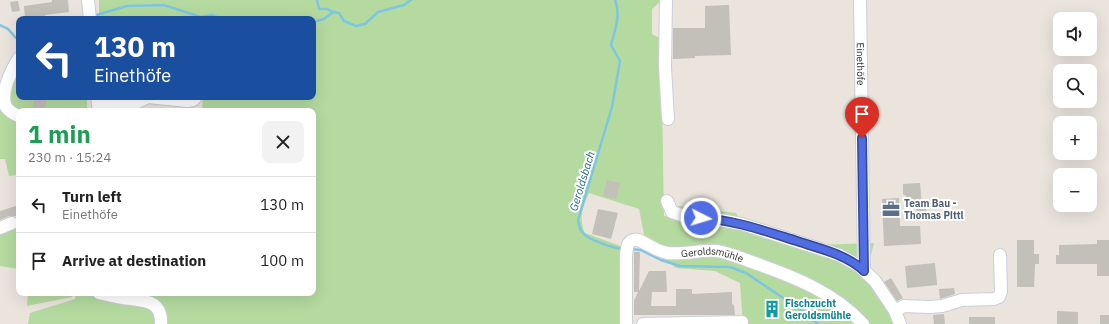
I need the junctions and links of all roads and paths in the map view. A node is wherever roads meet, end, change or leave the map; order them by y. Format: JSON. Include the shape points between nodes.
{"nodes":[{"id":1,"x":666,"y":0,"type":"edge"},
{"id":2,"x":860,"y":0,"type":"edge"},
{"id":3,"x":16,"y":64,"type":"edge"},
{"id":4,"x":107,"y":100,"type":"edge"},
{"id":5,"x":140,"y":100,"type":"edge"},
{"id":6,"x":177,"y":100,"type":"edge"},
{"id":7,"x":193,"y":100,"type":"edge"},
{"id":8,"x":16,"y":114,"type":"edge"},
{"id":9,"x":668,"y":119,"type":"dead end"},
{"id":10,"x":667,"y":201,"type":"dead end"},
{"id":11,"x":12,"y":223,"type":"dead end"},
{"id":12,"x":0,"y":228,"type":"edge"},
{"id":13,"x":1000,"y":255,"type":"dead end"},
{"id":14,"x":864,"y":271,"type":"junction"},
{"id":15,"x":116,"y":296,"type":"edge"},
{"id":16,"x":895,"y":311,"type":"junction"},
{"id":17,"x":742,"y":322,"type":"dead end"},
{"id":18,"x":161,"y":324,"type":"edge"},
{"id":19,"x":626,"y":324,"type":"edge"},
{"id":20,"x":643,"y":324,"type":"edge"},
{"id":21,"x":863,"y":324,"type":"edge"},
{"id":22,"x":900,"y":324,"type":"edge"}],
"edges":[{"from":1,"to":9,"type":"street","via":[[665,67]]},
{"from":2,"to":14,"type":"street","name":"Einethöfe"},
{"from":3,"to":8,"type":"street","via":[[2,95],[4,104]]},
{"from":4,"to":5,"type":"street","via":[[114,106]]},
{"from":6,"to":7,"type":"street"},
{"from":10,"to":14,"type":"street","via":[[672,212],[686,217],[742,224],[839,255]]},
{"from":11,"to":12,"type":"street"},
{"from":13,"to":16,"type":"street","via":[[999,297],[962,300],[942,306],[904,306]]},
{"from":14,"to":16,"type":"street"},
{"from":15,"to":18,"type":"street","via":[[150,302],[158,308]]},
{"from":16,"to":22,"type":"street"},
{"from":17,"to":20,"type":"street"},
{"from":19,"to":21,"type":"street","name":"Geroldsmühle","via":[[627,249],[632,240],[664,252],[678,254],[714,251],[725,253],[766,267],[821,292],[846,308]]}]}
